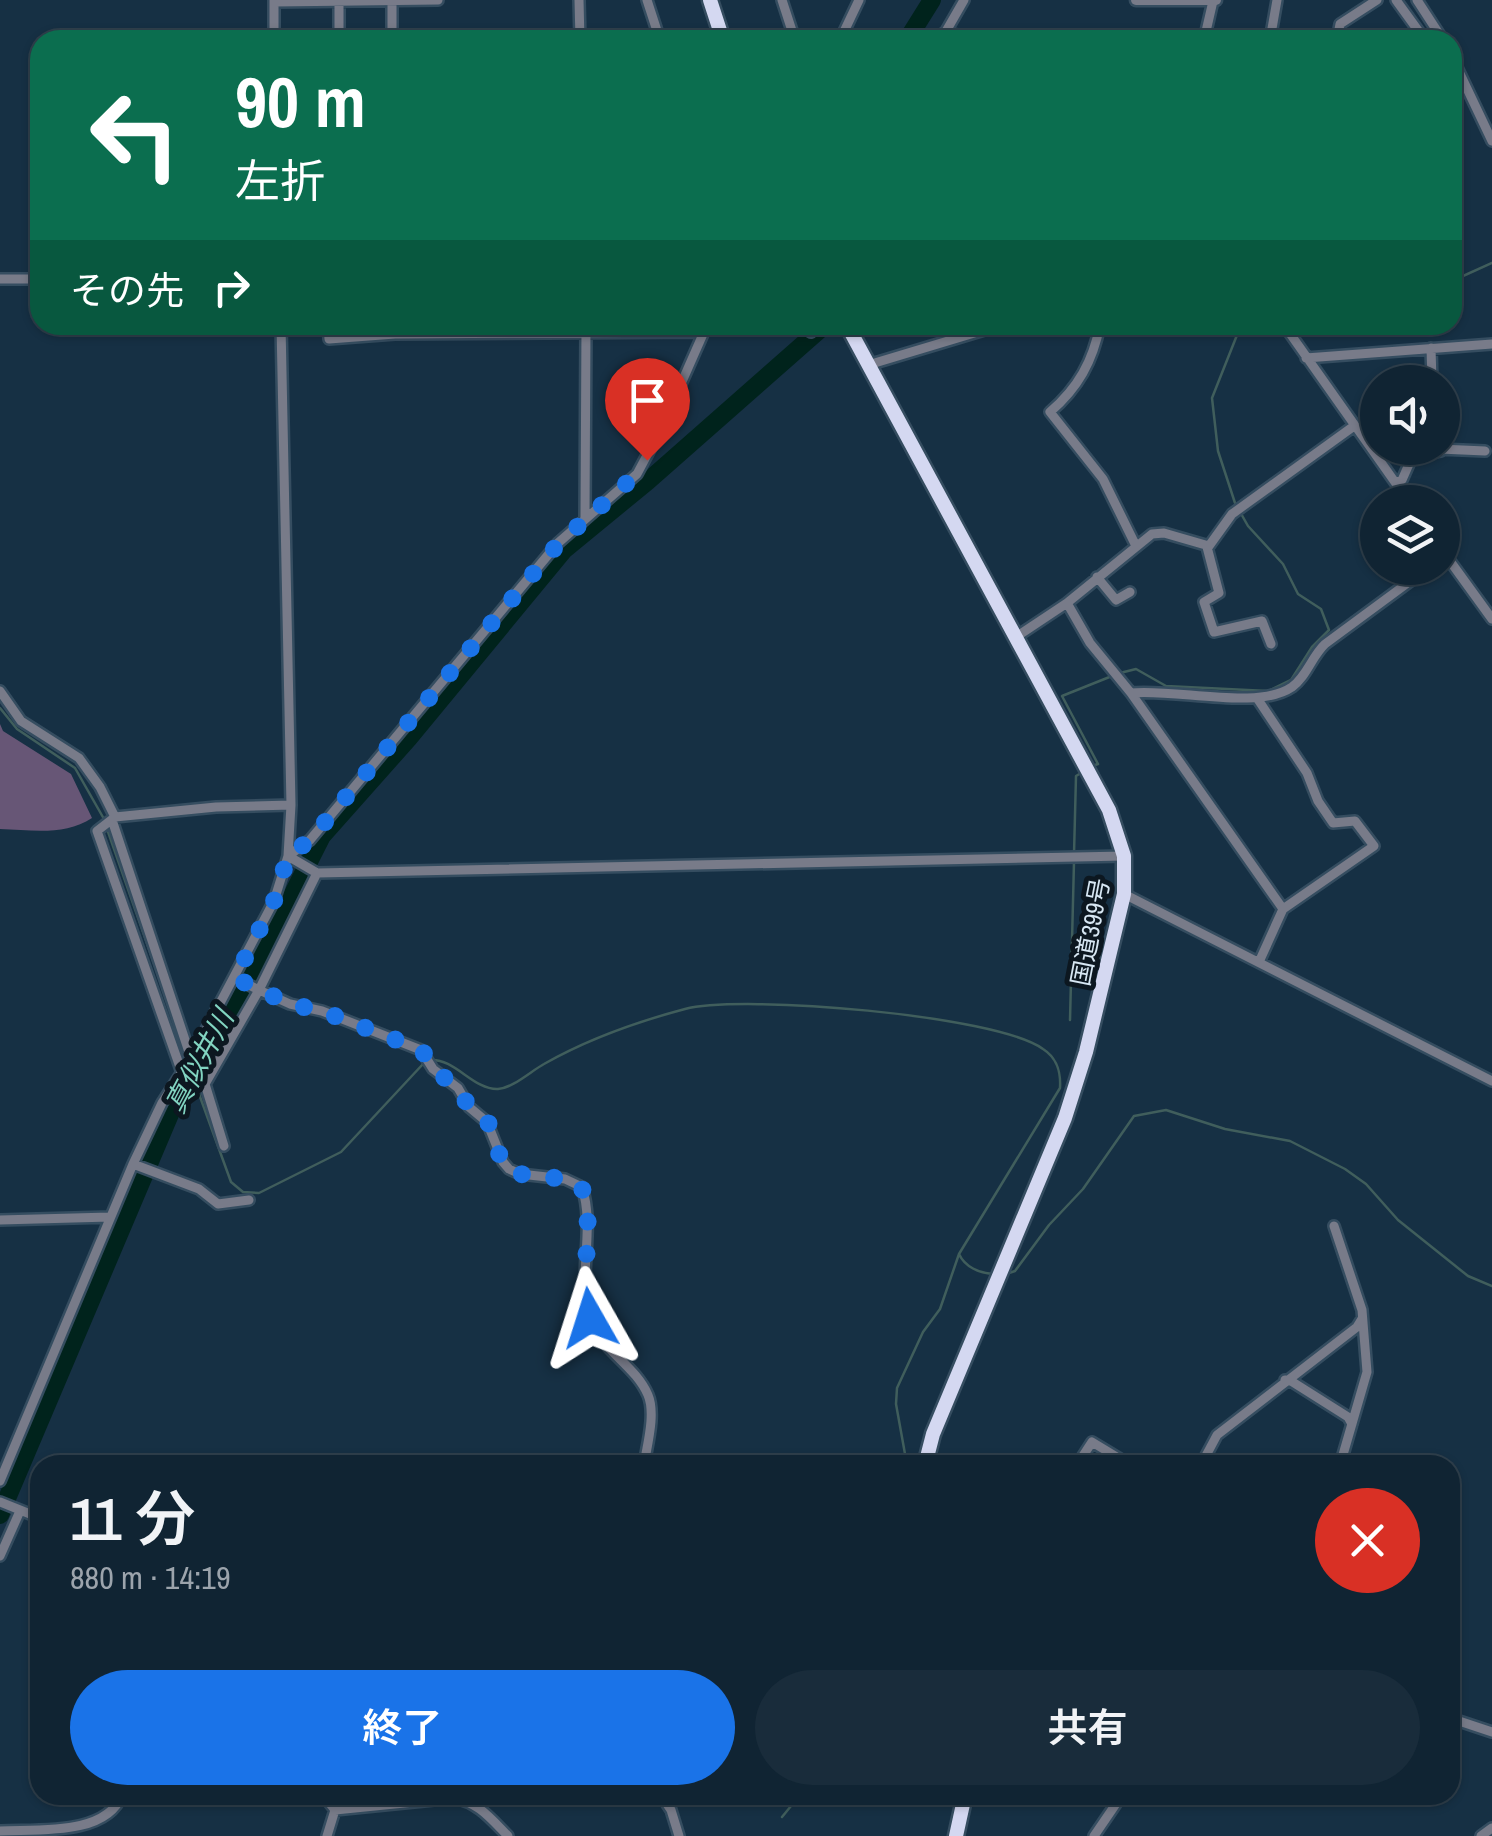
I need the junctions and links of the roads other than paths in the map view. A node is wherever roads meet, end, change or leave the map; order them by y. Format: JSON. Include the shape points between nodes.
{"nodes":[{"id":1,"x":438,"y":0,"type":"edge"},
{"id":2,"x":579,"y":0,"type":"edge"},
{"id":3,"x":647,"y":0,"type":"edge"},
{"id":4,"x":710,"y":0,"type":"edge"},
{"id":5,"x":782,"y":0,"type":"edge"},
{"id":6,"x":851,"y":0,"type":"edge"},
{"id":7,"x":964,"y":0,"type":"edge"},
{"id":8,"x":1137,"y":0,"type":"edge"},
{"id":9,"x":1214,"y":0,"type":"edge"},
{"id":10,"x":1278,"y":0,"type":"edge"},
{"id":11,"x":1376,"y":0,"type":"edge"},
{"id":12,"x":1396,"y":0,"type":"edge"},
{"id":13,"x":1417,"y":0,"type":"edge"},
{"id":14,"x":274,"y":1,"type":"edge"},
{"id":15,"x":339,"y":1,"type":"edge"},
{"id":16,"x":392,"y":1,"type":"edge"},
{"id":17,"x":859,"y":1,"type":"edge"},
{"id":18,"x":274,"y":30,"type":"edge"},
{"id":19,"x":339,"y":30,"type":"edge"},
{"id":20,"x":392,"y":30,"type":"edge"},
{"id":21,"x":580,"y":30,"type":"edge"},
{"id":22,"x":657,"y":30,"type":"edge"},
{"id":23,"x":720,"y":30,"type":"edge"},
{"id":24,"x":792,"y":30,"type":"edge"},
{"id":25,"x":845,"y":30,"type":"edge"},
{"id":26,"x":946,"y":30,"type":"edge"},
{"id":27,"x":1206,"y":30,"type":"edge"},
{"id":28,"x":1272,"y":30,"type":"edge"},
{"id":29,"x":1338,"y":30,"type":"edge"},
{"id":30,"x":1418,"y":30,"type":"edge"},
{"id":31,"x":1436,"y":30,"type":"edge"},
{"id":32,"x":1462,"y":79,"type":"edge"},
{"id":33,"x":1492,"y":141,"type":"edge"},
{"id":34,"x":0,"y":279,"type":"edge"},
{"id":35,"x":30,"y":279,"type":"edge"},
{"id":36,"x":280,"y":335,"type":"edge"},
{"id":37,"x":329,"y":335,"type":"edge"},
{"id":38,"x":378,"y":335,"type":"edge"},
{"id":39,"x":586,"y":335,"type":"edge"},
{"id":40,"x":702,"y":335,"type":"edge"},
{"id":41,"x":852,"y":335,"type":"edge"},
{"id":42,"x":968,"y":335,"type":"edge"},
{"id":43,"x":1096,"y":335,"type":"edge"},
{"id":44,"x":1291,"y":335,"type":"edge"},
{"id":45,"x":1492,"y":344,"type":"edge"},
{"id":46,"x":1431,"y":348,"type":"junction"},
{"id":47,"x":1306,"y":358,"type":"junction"},
{"id":48,"x":868,"y":365,"type":"junction"},
{"id":49,"x":1432,"y":365,"type":"edge"},
{"id":50,"x":1354,"y":426,"type":"junction"},
{"id":51,"x":1460,"y":449,"type":"edge"},
{"id":52,"x":1485,"y":450,"type":"dead end"},
{"id":53,"x":1409,"y":465,"type":"edge"},
{"id":54,"x":1394,"y":482,"type":"junction"},
{"id":55,"x":1396,"y":485,"type":"edge"},
{"id":56,"x":586,"y":518,"type":"junction"},
{"id":57,"x":1136,"y":546,"type":"junction"},
{"id":58,"x":1206,"y":547,"type":"junction"},
{"id":59,"x":1460,"y":576,"type":"edge"},
{"id":60,"x":1097,"y":577,"type":"junction"},
{"id":61,"x":1405,"y":585,"type":"edge"},
{"id":62,"x":1130,"y":592,"type":"dead end"},
{"id":63,"x":1067,"y":603,"type":"junction"},
{"id":64,"x":1492,"y":619,"type":"edge"},
{"id":65,"x":1016,"y":637,"type":"junction"},
{"id":66,"x":1272,"y":644,"type":"dead end"},
{"id":67,"x":0,"y":691,"type":"edge"},
{"id":68,"x":1130,"y":693,"type":"junction"},
{"id":69,"x":1258,"y":698,"type":"junction"},
{"id":70,"x":291,"y":805,"type":"junction"},
{"id":71,"x":112,"y":819,"type":"junction"},
{"id":72,"x":1124,"y":856,"type":"junction"},
{"id":73,"x":291,"y":858,"type":"junction"},
{"id":74,"x":315,"y":872,"type":"junction"},
{"id":75,"x":1124,"y":894,"type":"junction"},
{"id":76,"x":1284,"y":909,"type":"junction"},
{"id":77,"x":1259,"y":962,"type":"junction"},
{"id":78,"x":236,"y":978,"type":"junction"},
{"id":79,"x":257,"y":989,"type":"junction"},
{"id":80,"x":192,"y":1060,"type":"junction"},
{"id":81,"x":181,"y":1070,"type":"junction"},
{"id":82,"x":1492,"y":1081,"type":"edge"},
{"id":83,"x":204,"y":1082,"type":"junction"},
{"id":84,"x":224,"y":1146,"type":"dead end"},
{"id":85,"x":135,"y":1164,"type":"junction"},
{"id":86,"x":249,"y":1200,"type":"dead end"},
{"id":87,"x":110,"y":1218,"type":"junction"},
{"id":88,"x":0,"y":1220,"type":"edge"},
{"id":89,"x":1334,"y":1226,"type":"dead end"},
{"id":90,"x":1363,"y":1316,"type":"junction"},
{"id":91,"x":1285,"y":1380,"type":"junction"},
{"id":92,"x":1352,"y":1424,"type":"junction"},
{"id":93,"x":645,"y":1455,"type":"edge"},
{"id":94,"x":928,"y":1455,"type":"edge"},
{"id":95,"x":1084,"y":1455,"type":"edge"},
{"id":96,"x":1113,"y":1455,"type":"edge"},
{"id":97,"x":1206,"y":1455,"type":"edge"},
{"id":98,"x":1343,"y":1455,"type":"edge"},
{"id":99,"x":0,"y":1481,"type":"edge"},
{"id":100,"x":0,"y":1502,"type":"edge"},
{"id":101,"x":18,"y":1509,"type":"junction"},
{"id":102,"x":30,"y":1514,"type":"edge"},
{"id":103,"x":0,"y":1556,"type":"edge"},
{"id":104,"x":1460,"y":1721,"type":"edge"},
{"id":105,"x":1492,"y":1732,"type":"edge"},
{"id":106,"x":118,"y":1805,"type":"edge"},
{"id":107,"x":330,"y":1805,"type":"edge"},
{"id":108,"x":384,"y":1805,"type":"edge"},
{"id":109,"x":475,"y":1805,"type":"edge"},
{"id":110,"x":668,"y":1805,"type":"edge"},
{"id":111,"x":964,"y":1805,"type":"edge"},
{"id":112,"x":1115,"y":1805,"type":"edge"},
{"id":113,"x":334,"y":1810,"type":"junction"},
{"id":114,"x":1492,"y":1828,"type":"edge"},
{"id":115,"x":0,"y":1831,"type":"edge"},
{"id":116,"x":328,"y":1836,"type":"edge"},
{"id":117,"x":508,"y":1836,"type":"edge"},
{"id":118,"x":679,"y":1836,"type":"edge"},
{"id":119,"x":956,"y":1836,"type":"edge"},
{"id":120,"x":1094,"y":1836,"type":"edge"},
{"id":121,"x":1481,"y":1836,"type":"edge"}],
"edges":[{"from":1,"to":16,"type":"street"},
{"from":2,"to":21,"type":"street"},
{"from":3,"to":22,"type":"street"},
{"from":4,"to":23,"type":"highway"},
{"from":5,"to":24,"type":"street"},
{"from":6,"to":17,"type":"street"},
{"from":7,"to":26,"type":"street"},
{"from":8,"to":9,"type":"street"},
{"from":9,"to":27,"type":"street"},
{"from":10,"to":28,"type":"street"},
{"from":11,"to":29,"type":"street"},
{"from":12,"to":30,"type":"street"},
{"from":13,"to":31,"type":"street"},
{"from":14,"to":15,"type":"street"},
{"from":14,"to":18,"type":"street"},
{"from":15,"to":16,"type":"street"},
{"from":15,"to":19,"type":"street"},
{"from":16,"to":20,"type":"street"},
{"from":17,"to":25,"type":"street"},
{"from":32,"to":33,"type":"street"},
{"from":34,"to":35,"type":"street"},
{"from":36,"to":70,"type":"street"},
{"from":37,"to":38,"type":"street"},
{"from":39,"to":56,"type":"street"},
{"from":40,"to":56,"type":"street","via":[[647,460]]},
{"from":41,"to":48,"type":"highway","name":"国道399号"},
{"from":42,"to":48,"type":"street"},
{"from":43,"to":57,"type":"street","via":[[1076,387],[1050,412],[1108,486]]},
{"from":44,"to":47,"type":"street"},
{"from":45,"to":46,"type":"street"},
{"from":46,"to":47,"type":"street"},
{"from":46,"to":49,"type":"street"},
{"from":47,"to":50,"type":"street"},
{"from":48,"to":65,"type":"highway","name":"国道399号"},
{"from":50,"to":54,"type":"street"},
{"from":50,"to":58,"type":"street","via":[[1236,511]]},
{"from":51,"to":52,"type":"street"},
{"from":53,"to":54,"type":"street"},
{"from":54,"to":55,"type":"street"},
{"from":56,"to":73,"type":"street"},
{"from":57,"to":58,"type":"street","via":[[1159,532]]},
{"from":57,"to":60,"type":"street"},
{"from":58,"to":66,"type":"street","via":[[1218,593],[1204,602],[1214,632],[1262,621]]},
{"from":59,"to":64,"type":"street"},
{"from":60,"to":62,"type":"street","via":[[1116,600]]},
{"from":60,"to":63,"type":"street"},
{"from":61,"to":69,"type":"street","via":[[1325,644],[1293,686]]},
{"from":63,"to":65,"type":"street"},
{"from":63,"to":68,"type":"street"},
{"from":65,"to":72,"type":"highway","name":"国道399号","via":[[1109,810]]},
{"from":67,"to":71,"type":"street","via":[[22,722],[79,758]]},
{"from":68,"to":69,"type":"street"},
{"from":68,"to":76,"type":"street"},
{"from":69,"to":76,"type":"street","via":[[1333,823],[1354,821],[1374,846]]},
{"from":70,"to":71,"type":"street"},
{"from":70,"to":73,"type":"street"},
{"from":71,"to":80,"type":"street"},
{"from":71,"to":81,"type":"street","via":[[97,830]]},
{"from":72,"to":74,"type":"street"},
{"from":72,"to":75,"type":"highway","name":"国道399号"},
{"from":73,"to":74,"type":"street"},
{"from":73,"to":78,"type":"street"},
{"from":74,"to":79,"type":"street"},
{"from":75,"to":77,"type":"street"},
{"from":75,"to":94,"type":"highway","name":"国道399号","via":[[1066,1118]]},
{"from":76,"to":77,"type":"street"},
{"from":77,"to":82,"type":"street"},
{"from":78,"to":79,"type":"street"},
{"from":78,"to":80,"type":"street"},
{"from":79,"to":83,"type":"street"},
{"from":79,"to":93,"type":"street","via":[[428,1059],[488,1122],[509,1169],[582,1187],[590,1318],[648,1394]]},
{"from":80,"to":81,"type":"street"},
{"from":80,"to":83,"type":"street"},
{"from":81,"to":85,"type":"street"},
{"from":83,"to":84,"type":"street"},
{"from":85,"to":86,"type":"street","via":[[199,1189],[218,1204]]},
{"from":85,"to":87,"type":"street"},
{"from":87,"to":88,"type":"street"},
{"from":87,"to":99,"type":"street"},
{"from":89,"to":90,"type":"street"},
{"from":90,"to":91,"type":"street"},
{"from":90,"to":92,"type":"street","via":[[1368,1372]]},
{"from":91,"to":92,"type":"street"},
{"from":91,"to":97,"type":"street","via":[[1216,1435]]},
{"from":92,"to":98,"type":"street"},
{"from":95,"to":96,"type":"street","via":[[1092,1442]]},
{"from":100,"to":101,"type":"street"},
{"from":101,"to":102,"type":"street"},
{"from":101,"to":103,"type":"street"},
{"from":104,"to":105,"type":"street"},
{"from":106,"to":115,"type":"street","via":[[78,1828]]},
{"from":107,"to":113,"type":"street"},
{"from":108,"to":113,"type":"street"},
{"from":109,"to":117,"type":"street"},
{"from":110,"to":118,"type":"street"},
{"from":111,"to":119,"type":"highway"},
{"from":112,"to":120,"type":"street"},
{"from":113,"to":116,"type":"street"},
{"from":114,"to":121,"type":"street"}]}
